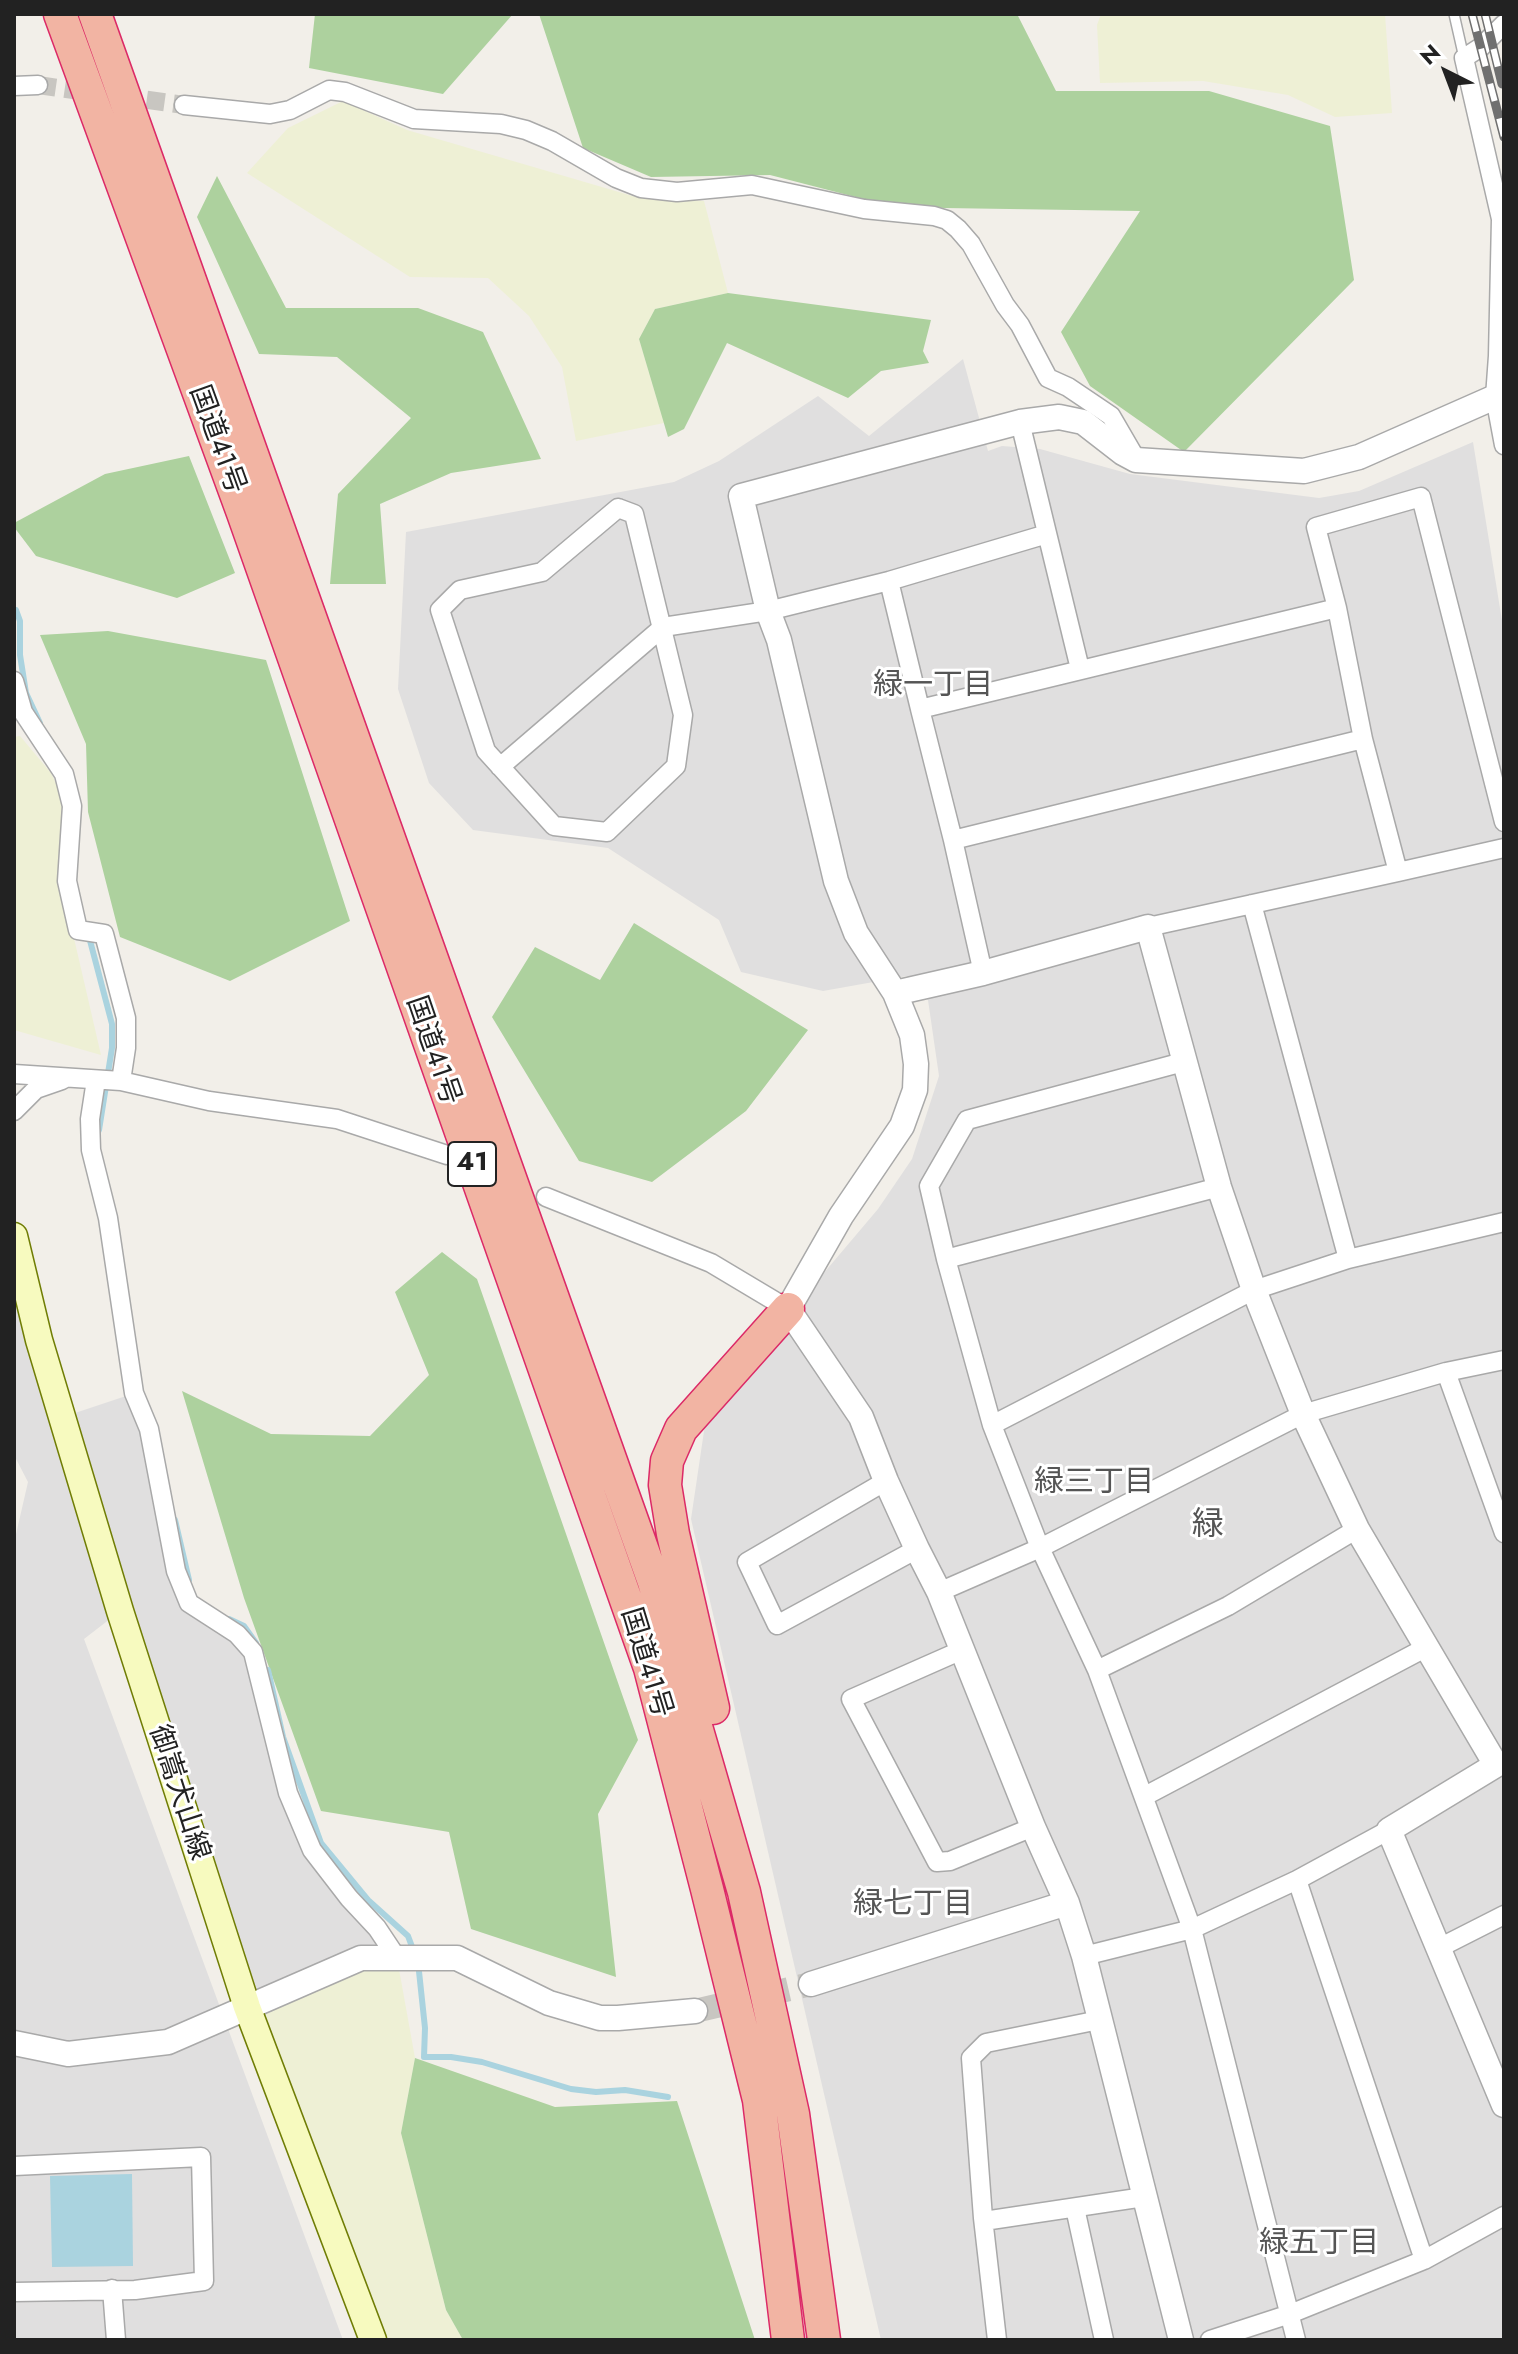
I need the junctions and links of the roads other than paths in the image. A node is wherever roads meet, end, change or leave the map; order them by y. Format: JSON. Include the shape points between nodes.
{"nodes":[{"id":1,"x":50,"y":14,"type":"edge"},
{"id":2,"x":60,"y":14,"type":"edge"},
{"id":3,"x":95,"y":14,"type":"edge"},
{"id":4,"x":111,"y":14,"type":"edge"},
{"id":5,"x":1454,"y":14,"type":"edge"},
{"id":6,"x":1504,"y":24,"type":"edge"},
{"id":7,"x":1464,"y":58,"type":"junction"},
{"id":8,"x":84,"y":81,"type":"junction"},
{"id":9,"x":38,"y":85,"type":"tunnel mouth"},
{"id":10,"x":14,"y":86,"type":"edge"},
{"id":11,"x":184,"y":105,"type":"tunnel mouth"},
{"id":12,"x":177,"y":239,"type":"junction"},
{"id":13,"x":1495,"y":397,"type":"junction"},
{"id":14,"x":1020,"y":422,"type":"junction"},
{"id":15,"x":1504,"y":445,"type":"edge"},
{"id":16,"x":1136,"y":460,"type":"junction"},
{"id":17,"x":1047,"y":534,"type":"junction"},
{"id":18,"x":889,"y":581,"type":"junction"},
{"id":19,"x":1337,"y":608,"type":"junction"},
{"id":20,"x":768,"y":611,"type":"junction"},
{"id":21,"x":663,"y":627,"type":"junction"},
{"id":22,"x":1080,"y":669,"type":"junction"},
{"id":23,"x":14,"y":681,"type":"edge"},
{"id":24,"x":920,"y":709,"type":"junction"},
{"id":25,"x":1363,"y":739,"type":"junction"},
{"id":26,"x":500,"y":767,"type":"junction"},
{"id":27,"x":1504,"y":822,"type":"edge"},
{"id":28,"x":953,"y":840,"type":"junction"},
{"id":29,"x":1504,"y":848,"type":"edge"},
{"id":30,"x":1398,"y":872,"type":"junction"},
{"id":31,"x":1252,"y":904,"type":"junction"},
{"id":32,"x":1148,"y":927,"type":"junction"},
{"id":33,"x":983,"y":973,"type":"junction"},
{"id":34,"x":895,"y":993,"type":"junction"},
{"id":35,"x":1183,"y":1062,"type":"junction"},
{"id":36,"x":14,"y":1074,"type":"edge"},
{"id":37,"x":69,"y":1078,"type":"junction"},
{"id":38,"x":96,"y":1080,"type":"junction"},
{"id":39,"x":121,"y":1081,"type":"junction"},
{"id":40,"x":14,"y":1111,"type":"edge"},
{"id":41,"x":447,"y":1155,"type":"dead end"},
{"id":42,"x":1219,"y":1187,"type":"junction"},
{"id":43,"x":546,"y":1197,"type":"dead end"},
{"id":44,"x":1504,"y":1222,"type":"edge"},
{"id":45,"x":14,"y":1236,"type":"edge"},
{"id":46,"x":946,"y":1259,"type":"junction"},
{"id":47,"x":1348,"y":1259,"type":"junction"},
{"id":48,"x":1254,"y":1290,"type":"junction"},
{"id":49,"x":788,"y":1309,"type":"junction"},
{"id":50,"x":1504,"y":1360,"type":"edge"},
{"id":51,"x":1446,"y":1372,"type":"junction"},
{"id":52,"x":1303,"y":1414,"type":"junction"},
{"id":53,"x":992,"y":1425,"type":"junction"},
{"id":54,"x":886,"y":1481,"type":"junction"},
{"id":55,"x":1357,"y":1529,"type":"junction"},
{"id":56,"x":1504,"y":1533,"type":"edge"},
{"id":57,"x":1040,"y":1548,"type":"junction"},
{"id":58,"x":917,"y":1549,"type":"junction"},
{"id":59,"x":939,"y":1592,"type":"junction"},
{"id":60,"x":1427,"y":1647,"type":"junction"},
{"id":61,"x":962,"y":1650,"type":"junction"},
{"id":62,"x":1097,"y":1670,"type":"junction"},
{"id":63,"x":1500,"y":1764,"type":"edge"},
{"id":64,"x":1145,"y":1796,"type":"junction"},
{"id":65,"x":1033,"y":1827,"type":"junction"},
{"id":66,"x":1389,"y":1830,"type":"junction"},
{"id":67,"x":1297,"y":1880,"type":"junction"},
{"id":68,"x":744,"y":1892,"type":"junction"},
{"id":69,"x":1067,"y":1903,"type":"junction"},
{"id":70,"x":1504,"y":1915,"type":"edge"},
{"id":71,"x":1192,"y":1929,"type":"junction"},
{"id":72,"x":1439,"y":1948,"type":"junction"},
{"id":73,"x":1084,"y":1956,"type":"junction"},
{"id":74,"x":397,"y":1958,"type":"junction"},
{"id":75,"x":811,"y":1984,"type":"tunnel mouth"},
{"id":76,"x":247,"y":2007,"type":"junction"},
{"id":77,"x":695,"y":2011,"type":"tunnel mouth"},
{"id":78,"x":1099,"y":2020,"type":"junction"},
{"id":79,"x":14,"y":2043,"type":"edge"},
{"id":80,"x":1504,"y":2105,"type":"edge"},
{"id":81,"x":14,"y":2166,"type":"edge"},
{"id":82,"x":1144,"y":2197,"type":"junction"},
{"id":83,"x":1075,"y":2208,"type":"junction"},
{"id":84,"x":1504,"y":2216,"type":"edge"},
{"id":85,"x":984,"y":2221,"type":"junction"},
{"id":86,"x":1424,"y":2260,"type":"junction"},
{"id":87,"x":112,"y":2289,"type":"junction"},
{"id":88,"x":14,"y":2292,"type":"edge"},
{"id":89,"x":1290,"y":2314,"type":"junction"},
{"id":90,"x":116,"y":2340,"type":"edge"},
{"id":91,"x":373,"y":2340,"type":"edge"},
{"id":92,"x":788,"y":2340,"type":"edge"},
{"id":93,"x":824,"y":2340,"type":"edge"},
{"id":94,"x":997,"y":2340,"type":"edge"},
{"id":95,"x":1104,"y":2340,"type":"edge"},
{"id":96,"x":1181,"y":2340,"type":"edge"},
{"id":97,"x":1210,"y":2340,"type":"edge"},
{"id":98,"x":1296,"y":2340,"type":"edge"}],
"edges":[{"from":1,"to":8,"type":"highway"},
{"from":2,"to":8,"type":"highway","name":"国道41号","number":"41"},
{"from":3,"to":12,"type":"highway","name":"国道41号","number":"41"},
{"from":4,"to":12,"type":"highway"},
{"from":5,"to":7,"type":"lane"},
{"from":6,"to":7,"type":"street"},
{"from":7,"to":13,"type":"street","via":[[1501,219]]},
{"from":8,"to":92,"type":"highway","name":"国道41号","number":"41","via":[[243,513],[650,1668],[759,2100]]},
{"from":9,"to":10,"type":"street"},
{"from":11,"to":16,"type":"street","via":[[270,114],[329,90],[345,92],[414,119],[526,130],[641,188],[677,192],[752,185],[947,220],[971,244],[1048,378],[1111,416]]},
{"from":12,"to":68,"type":"highway","name":"国道41号","number":"41","via":[[654,1582]]},
{"from":13,"to":15,"type":"street"},
{"from":13,"to":16,"type":"street","via":[[1359,457],[1304,471]]},
{"from":14,"to":16,"type":"street","via":[[1059,417],[1083,422]]},
{"from":14,"to":17,"type":"street"},
{"from":14,"to":20,"type":"street","via":[[741,496]]},
{"from":17,"to":18,"type":"street"},
{"from":17,"to":22,"type":"street"},
{"from":18,"to":20,"type":"street"},
{"from":18,"to":24,"type":"street"},
{"from":19,"to":22,"type":"street"},
{"from":19,"to":25,"type":"street"},
{"from":19,"to":27,"type":"street","via":[[1316,527],[1421,497]]},
{"from":20,"to":21,"type":"street"},
{"from":20,"to":34,"type":"street","via":[[836,881],[856,933]]},
{"from":21,"to":26,"type":"street"},
{"from":21,"to":26,"type":"street","via":[[683,715],[676,766],[607,832],[554,826]]},
{"from":21,"to":26,"type":"street","via":[[634,514],[618,508],[542,572],[460,590],[440,610],[486,751]]},
{"from":22,"to":24,"type":"street"},
{"from":23,"to":39,"type":"street","via":[[23,712],[64,774],[72,806],[67,881],[78,930],[104,934],[126,1018]]},
{"from":24,"to":28,"type":"street"},
{"from":25,"to":28,"type":"street"},
{"from":25,"to":30,"type":"street"},
{"from":28,"to":33,"type":"street"},
{"from":29,"to":30,"type":"street"},
{"from":30,"to":31,"type":"street"},
{"from":31,"to":32,"type":"street"},
{"from":31,"to":47,"type":"street"},
{"from":32,"to":33,"type":"street"},
{"from":32,"to":35,"type":"street"},
{"from":33,"to":34,"type":"street"},
{"from":34,"to":49,"type":"street","via":[[912,1035],[915,1090],[902,1126],[841,1216]]},
{"from":35,"to":42,"type":"street"},
{"from":35,"to":46,"type":"street","via":[[967,1120],[929,1186]]},
{"from":36,"to":37,"type":"street"},
{"from":37,"to":38,"type":"street"},
{"from":37,"to":40,"type":"street","via":[[36,1089]]},
{"from":38,"to":39,"type":"street"},
{"from":38,"to":74,"type":"street","via":[[91,1150],[108,1218],[134,1393],[149,1429],[176,1571],[189,1603],[237,1634],[253,1652],[288,1793],[312,1850]]},
{"from":39,"to":41,"type":"street","via":[[209,1101],[337,1119]]},
{"from":42,"to":46,"type":"street"},
{"from":42,"to":48,"type":"street"},
{"from":43,"to":49,"type":"street","via":[[711,1263]]},
{"from":44,"to":47,"type":"street"},
{"from":45,"to":76,"type":"main road","name":"御嵩犬山線","via":[[39,1340],[120,1611]]},
{"from":46,"to":53,"type":"street"},
{"from":47,"to":48,"type":"street"},
{"from":48,"to":52,"type":"street"},
{"from":48,"to":53,"type":"street"},
{"from":49,"to":54,"type":"street","via":[[861,1417]]},
{"from":49,"to":68,"type":"highway","via":[[681,1429],[667,1461],[665,1485],[730,1780]]},
{"from":50,"to":51,"type":"street"},
{"from":51,"to":52,"type":"street"},
{"from":51,"to":56,"type":"street"},
{"from":52,"to":55,"type":"street"},
{"from":52,"to":57,"type":"street"},
{"from":53,"to":57,"type":"street"},
{"from":54,"to":58,"type":"street"},
{"from":54,"to":58,"type":"street","via":[[747,1562],[777,1625]]},
{"from":55,"to":60,"type":"street"},
{"from":55,"to":62,"type":"street","via":[[1228,1606]]},
{"from":57,"to":59,"type":"street"},
{"from":57,"to":62,"type":"street"},
{"from":58,"to":59,"type":"street"},
{"from":59,"to":61,"type":"street"},
{"from":60,"to":63,"type":"street"},
{"from":60,"to":64,"type":"street"},
{"from":61,"to":65,"type":"street"},
{"from":61,"to":65,"type":"street","via":[[851,1699],[937,1862]]},
{"from":62,"to":64,"type":"street"},
{"from":63,"to":66,"type":"street"},
{"from":64,"to":71,"type":"street"},
{"from":65,"to":69,"type":"street"},
{"from":66,"to":67,"type":"street"},
{"from":66,"to":72,"type":"street"},
{"from":67,"to":71,"type":"street"},
{"from":67,"to":86,"type":"street"},
{"from":68,"to":93,"type":"highway","name":"国道41号","number":"41","via":[[793,2114]]},
{"from":69,"to":73,"type":"street"},
{"from":69,"to":75,"type":"street"},
{"from":70,"to":72,"type":"street"},
{"from":71,"to":73,"type":"street"},
{"from":71,"to":89,"type":"street"},
{"from":72,"to":80,"type":"street"},
{"from":73,"to":78,"type":"street"},
{"from":74,"to":76,"type":"street","via":[[361,1958]]},
{"from":74,"to":77,"type":"street","via":[[457,1958],[549,2003],[600,2018]]},
{"from":76,"to":79,"type":"street","via":[[168,2042],[68,2054]]},
{"from":76,"to":91,"type":"main road","name":"御嵩犬山線"},
{"from":78,"to":82,"type":"street"},
{"from":78,"to":85,"type":"street","via":[[986,2043],[971,2058]]},
{"from":81,"to":87,"type":"street","via":[[201,2157],[204,2281]]},
{"from":82,"to":83,"type":"street"},
{"from":82,"to":96,"type":"street"},
{"from":83,"to":85,"type":"street"},
{"from":83,"to":95,"type":"street"},
{"from":84,"to":86,"type":"street"},
{"from":85,"to":94,"type":"street"},
{"from":86,"to":89,"type":"street"},
{"from":87,"to":88,"type":"street"},
{"from":87,"to":90,"type":"street"},
{"from":89,"to":97,"type":"street"},
{"from":89,"to":98,"type":"street"}]}
